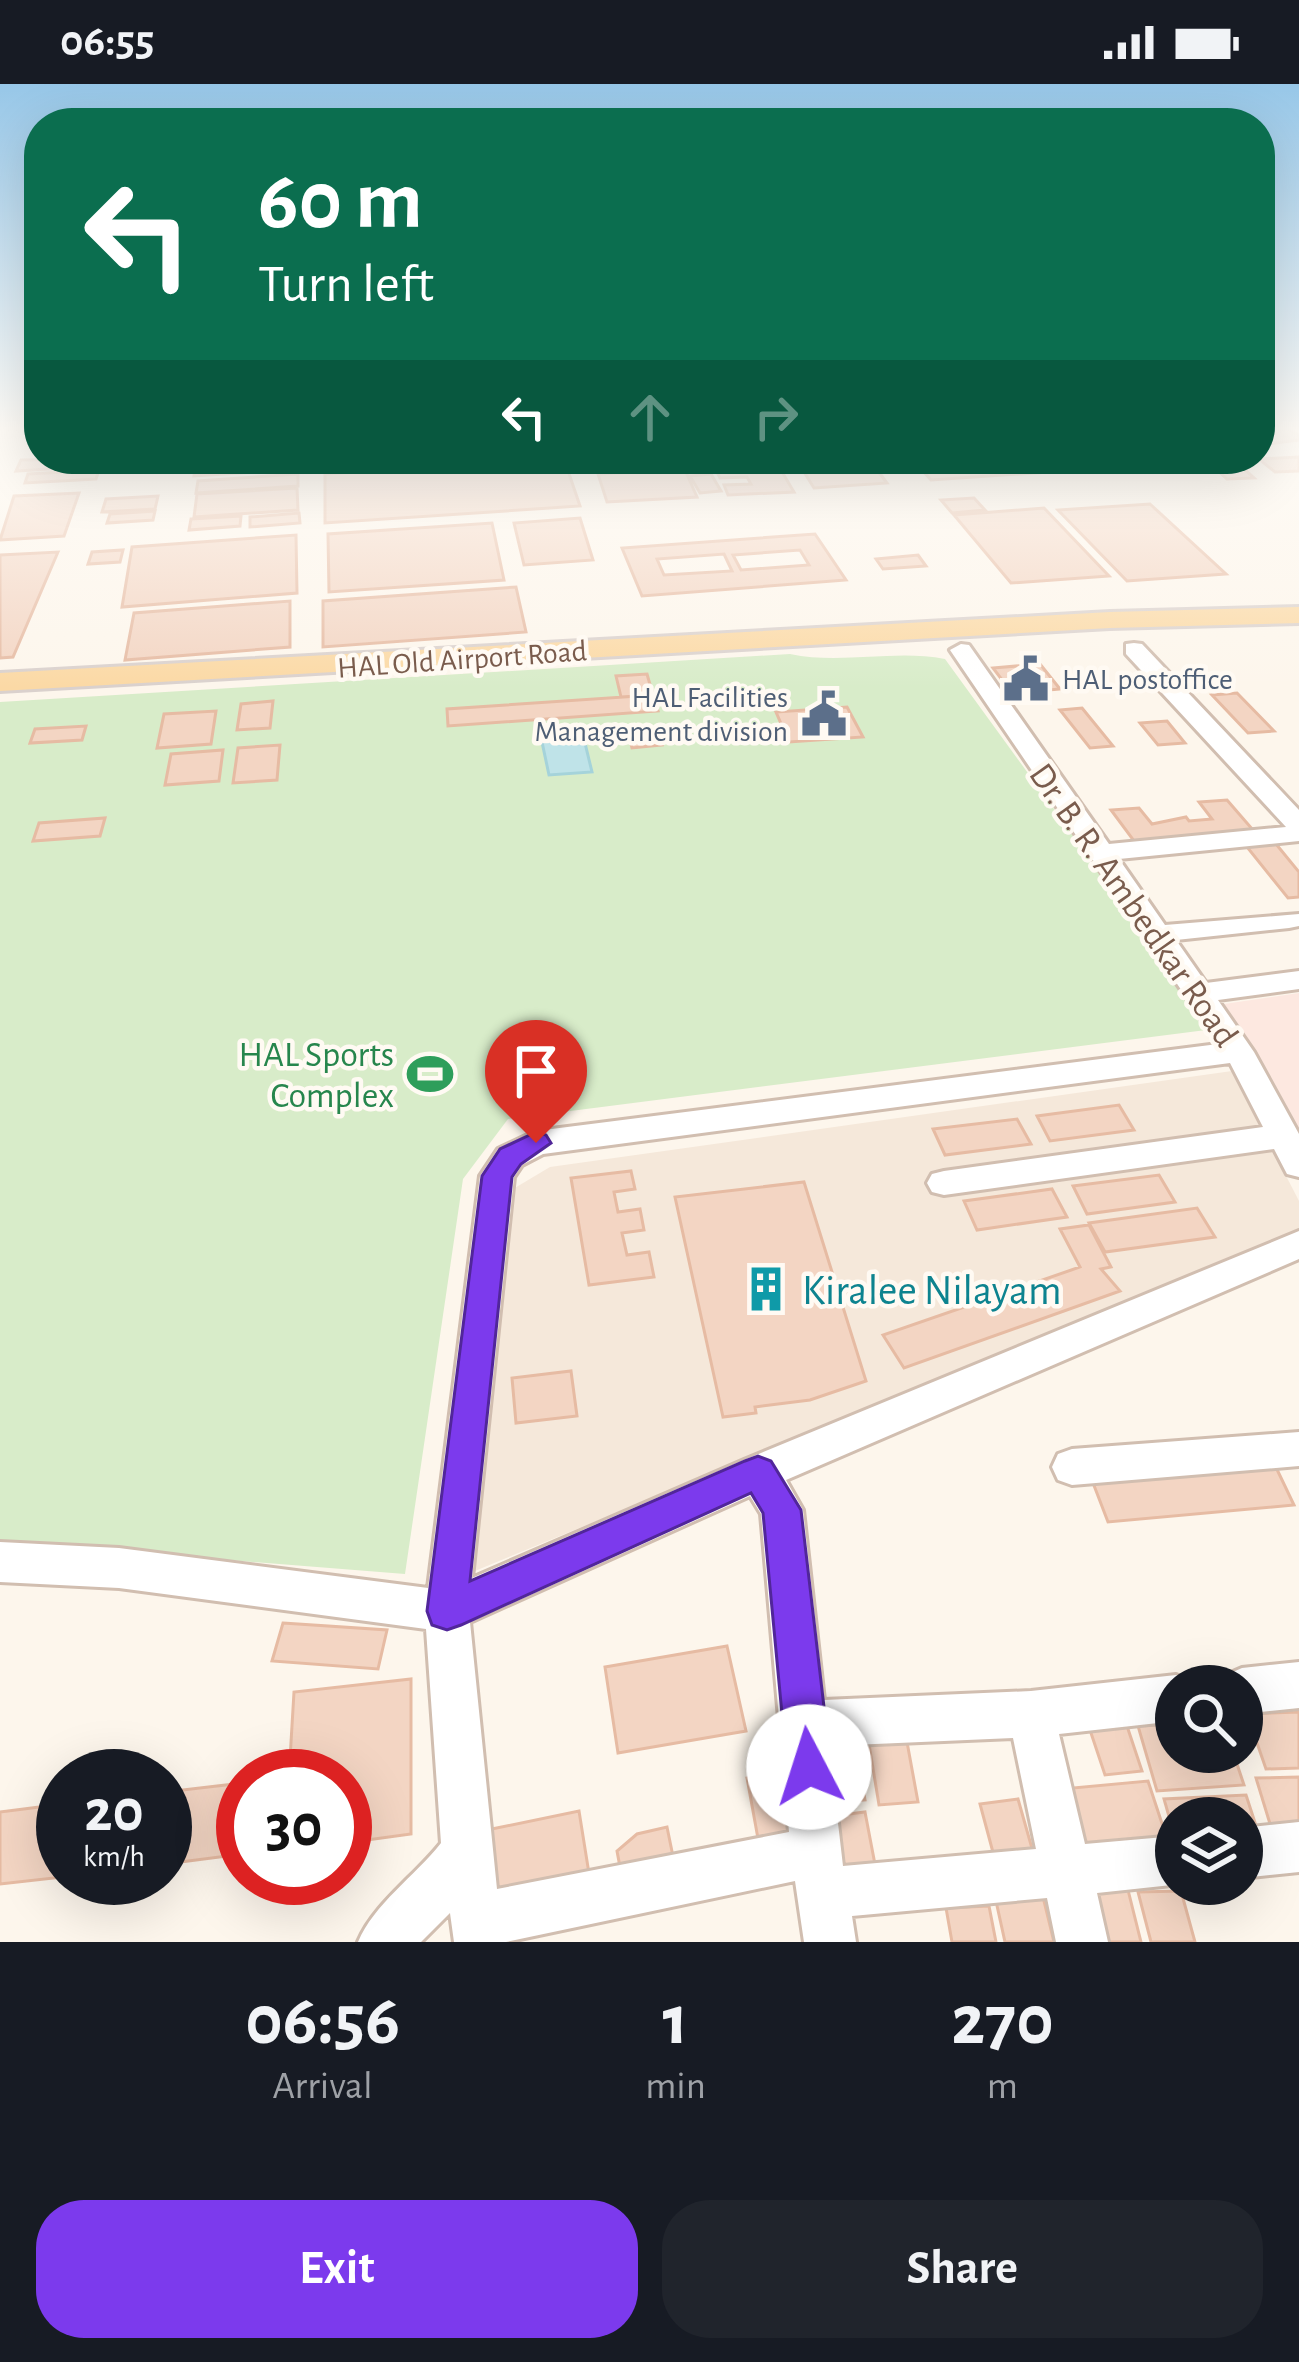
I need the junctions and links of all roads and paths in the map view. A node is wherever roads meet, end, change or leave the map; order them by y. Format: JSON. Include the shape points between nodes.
{"nodes":[{"id":1,"x":1299,"y":605,"type":"edge"},
{"id":2,"x":1299,"y":623,"type":"edge"},
{"id":3,"x":922,"y":637,"type":"junction"},
{"id":4,"x":1134,"y":649,"type":"dead end"},
{"id":5,"x":961,"y":650,"type":"junction"},
{"id":6,"x":0,"y":687,"type":"edge"},
{"id":7,"x":1299,"y":829,"type":"edge"},
{"id":8,"x":1099,"y":853,"type":"junction"},
{"id":9,"x":1288,"y":920,"type":"dead end"},
{"id":10,"x":1158,"y":934,"type":"junction"},
{"id":11,"x":1299,"y":980,"type":"edge"},
{"id":12,"x":1200,"y":993,"type":"junction"},
{"id":13,"x":1239,"y":1052,"type":"junction"},
{"id":14,"x":1291,"y":1150,"type":"edge"},
{"id":15,"x":944,"y":1183,"type":"dead end"},
{"id":16,"x":1299,"y":1244,"type":"edge"},
{"id":17,"x":1299,"y":1449,"type":"edge"},
{"id":18,"x":1072,"y":1467,"type":"dead end"},
{"id":19,"x":758,"y":1472,"type":"junction"},
{"id":20,"x":0,"y":1562,"type":"edge"},
{"id":21,"x":447,"y":1611,"type":"junction"},
{"id":22,"x":1299,"y":1685,"type":"edge"},
{"id":23,"x":1263,"y":1689,"type":"edge"},
{"id":24,"x":1155,"y":1700,"type":"edge"},
{"id":25,"x":1030,"y":1714,"type":"junction"},
{"id":26,"x":806,"y":1724,"type":"junction"},
{"id":27,"x":1299,"y":1847,"type":"edge"},
{"id":28,"x":466,"y":1851,"type":"junction"},
{"id":29,"x":1263,"y":1851,"type":"edge"},
{"id":30,"x":1155,"y":1863,"type":"edge"},
{"id":31,"x":1066,"y":1873,"type":"junction"},
{"id":32,"x":824,"y":1896,"type":"edge"},
{"id":33,"x":479,"y":1930,"type":"edge"},
{"id":34,"x":385,"y":1942,"type":"edge"},
{"id":35,"x":1082,"y":1942,"type":"edge"}],
"edges":[{"from":1,"to":3,"type":"main road","via":[[1030,616],[937,626]]},
{"from":2,"to":3,"type":"main road"},
{"from":2,"to":5,"type":"main road"},
{"from":3,"to":5,"type":"main road"},
{"from":3,"to":6,"type":"main road","name":"HAL Old Airport Road"},
{"from":4,"to":7,"type":"street"},
{"from":5,"to":8,"type":"street","name":"Dr. B. R. Ambedkar Road"},
{"from":7,"to":8,"type":"street"},
{"from":8,"to":10,"type":"street","name":"Dr. B. R. Ambedkar Road"},
{"from":9,"to":10,"type":"street"},
{"from":10,"to":12,"type":"street","name":"Dr. B. R. Ambedkar Road"},
{"from":11,"to":12,"type":"street"},
{"from":12,"to":13,"type":"street","name":"Dr. B. R. Ambedkar Road"},
{"from":13,"to":14,"type":"street","name":"Dr. B. R. Ambedkar Road"},
{"from":13,"to":21,"type":"street","via":[[536,1143],[510,1156],[497,1176]]},
{"from":14,"to":15,"type":"street"},
{"from":16,"to":19,"type":"street"},
{"from":17,"to":18,"type":"street"},
{"from":19,"to":21,"type":"street"},
{"from":19,"to":26,"type":"street","via":[[782,1510]]},
{"from":20,"to":21,"type":"street","via":[[119,1568]]},
{"from":21,"to":28,"type":"street"},
{"from":22,"to":23,"type":"street"},
{"from":24,"to":25,"type":"street"},
{"from":25,"to":26,"type":"street"},
{"from":25,"to":31,"type":"street"},
{"from":26,"to":32,"type":"street"},
{"from":27,"to":29,"type":"street"},
{"from":28,"to":33,"type":"street"},
{"from":28,"to":34,"type":"street"},
{"from":30,"to":31,"type":"street"},
{"from":31,"to":32,"type":"street"},
{"from":31,"to":35,"type":"street"},
{"from":32,"to":33,"type":"street"}]}
